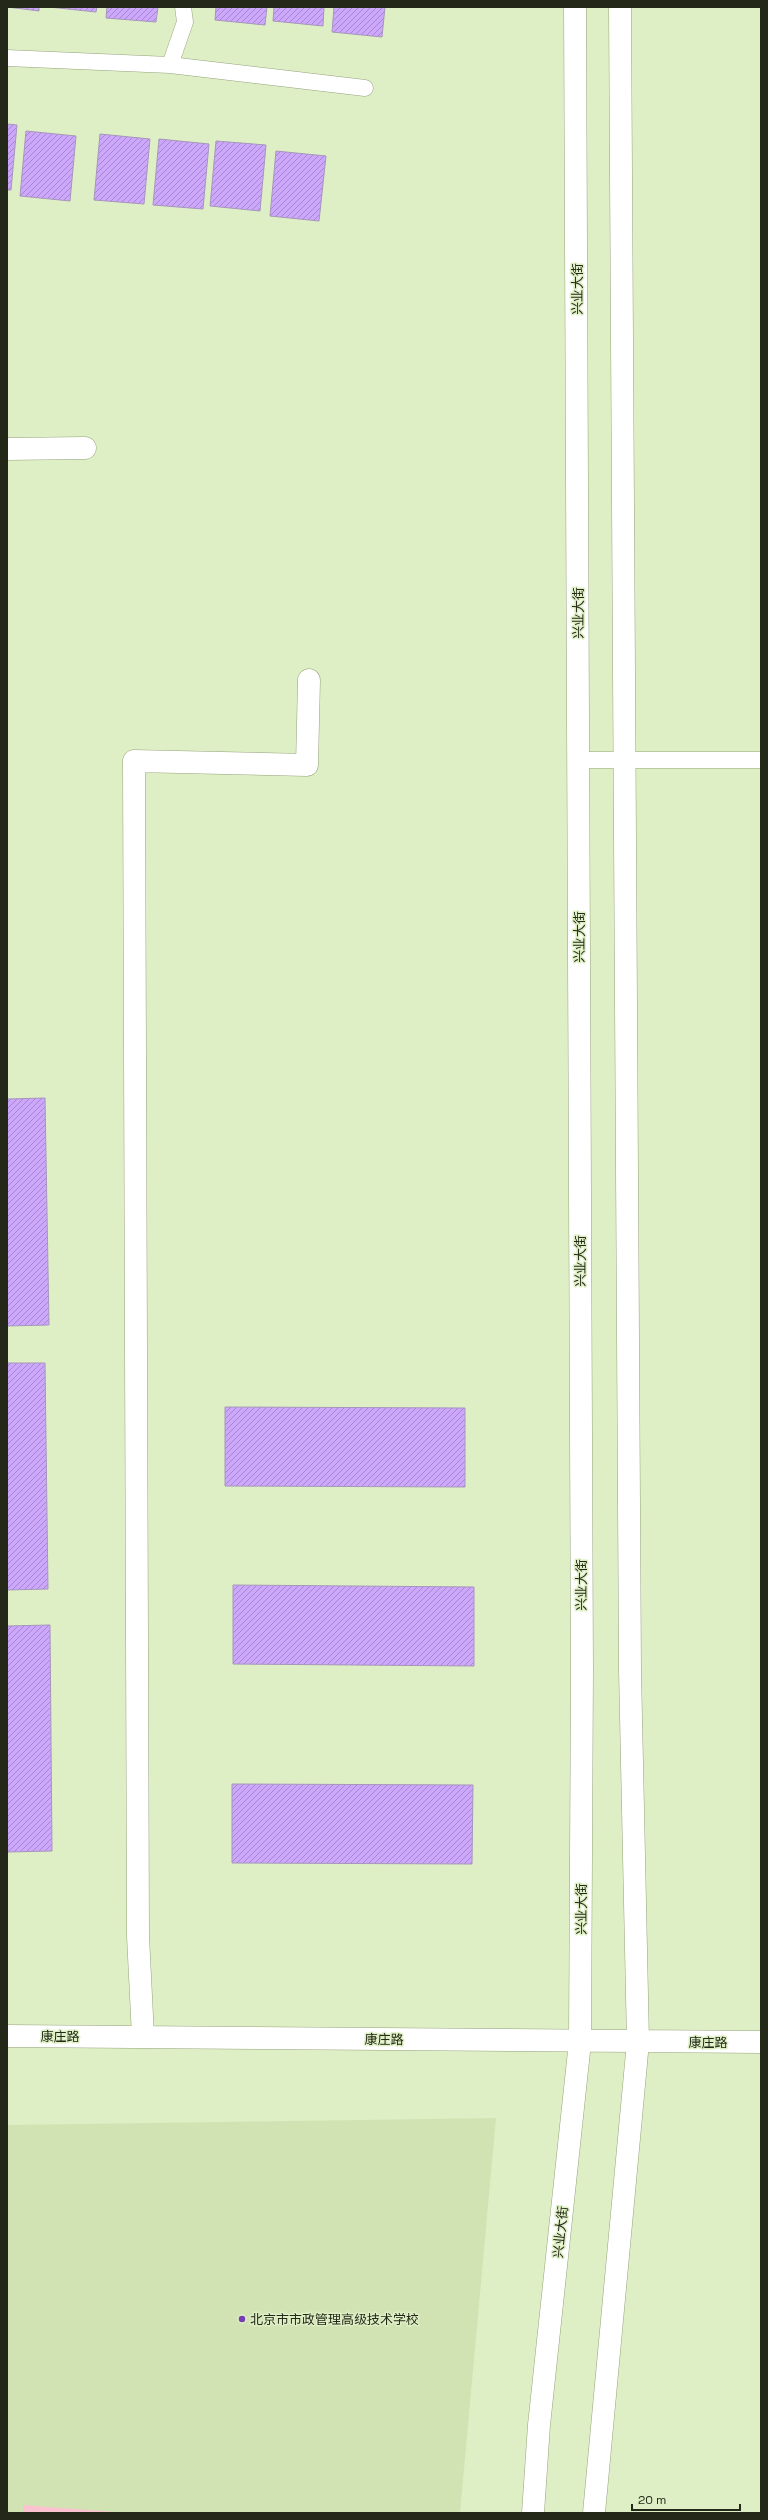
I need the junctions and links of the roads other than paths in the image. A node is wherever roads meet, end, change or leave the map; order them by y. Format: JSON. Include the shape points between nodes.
{"nodes":[{"id":1,"x":183,"y":7,"type":"edge"},
{"id":2,"x":575,"y":7,"type":"edge"},
{"id":3,"x":620,"y":7,"type":"edge"},
{"id":4,"x":7,"y":58,"type":"edge"},
{"id":5,"x":170,"y":66,"type":"junction"},
{"id":6,"x":365,"y":88,"type":"dead end"},
{"id":7,"x":7,"y":448,"type":"edge"},
{"id":8,"x":85,"y":448,"type":"dead end"},
{"id":9,"x":308,"y":680,"type":"dead end"},
{"id":10,"x":579,"y":760,"type":"junction"},
{"id":11,"x":623,"y":760,"type":"junction"},
{"id":12,"x":761,"y":760,"type":"edge"},
{"id":13,"x":7,"y":2036,"type":"edge"},
{"id":14,"x":143,"y":2036,"type":"junction"},
{"id":15,"x":580,"y":2042,"type":"junction"},
{"id":16,"x":638,"y":2042,"type":"junction"},
{"id":17,"x":761,"y":2042,"type":"edge"},
{"id":18,"x":533,"y":2513,"type":"edge"},
{"id":19,"x":594,"y":2513,"type":"edge"}],
"edges":[{"from":1,"to":5,"type":"lane","via":[[185,22]]},
{"from":2,"to":10,"type":"main road","name":"兴业大街"},
{"from":3,"to":11,"type":"main road"},
{"from":4,"to":5,"type":"lane"},
{"from":5,"to":6,"type":"lane"},
{"from":7,"to":8,"type":"main road"},
{"from":9,"to":14,"type":"main road","via":[[307,765],[134,761],[138,1928]]},
{"from":10,"to":11,"type":"lane"},
{"from":10,"to":15,"type":"main road","name":"兴业大街","via":[[582,1670]]},
{"from":11,"to":12,"type":"lane"},
{"from":11,"to":16,"type":"main road","via":[[630,1662]]},
{"from":13,"to":14,"type":"main road","name":"康庄路"},
{"from":14,"to":15,"type":"main road","name":"康庄路"},
{"from":15,"to":16,"type":"main road","name":"康庄路"},
{"from":15,"to":18,"type":"main road","name":"兴业大街","via":[[539,2425]]},
{"from":16,"to":17,"type":"main road","name":"康庄路"},
{"from":16,"to":19,"type":"main road"}]}
